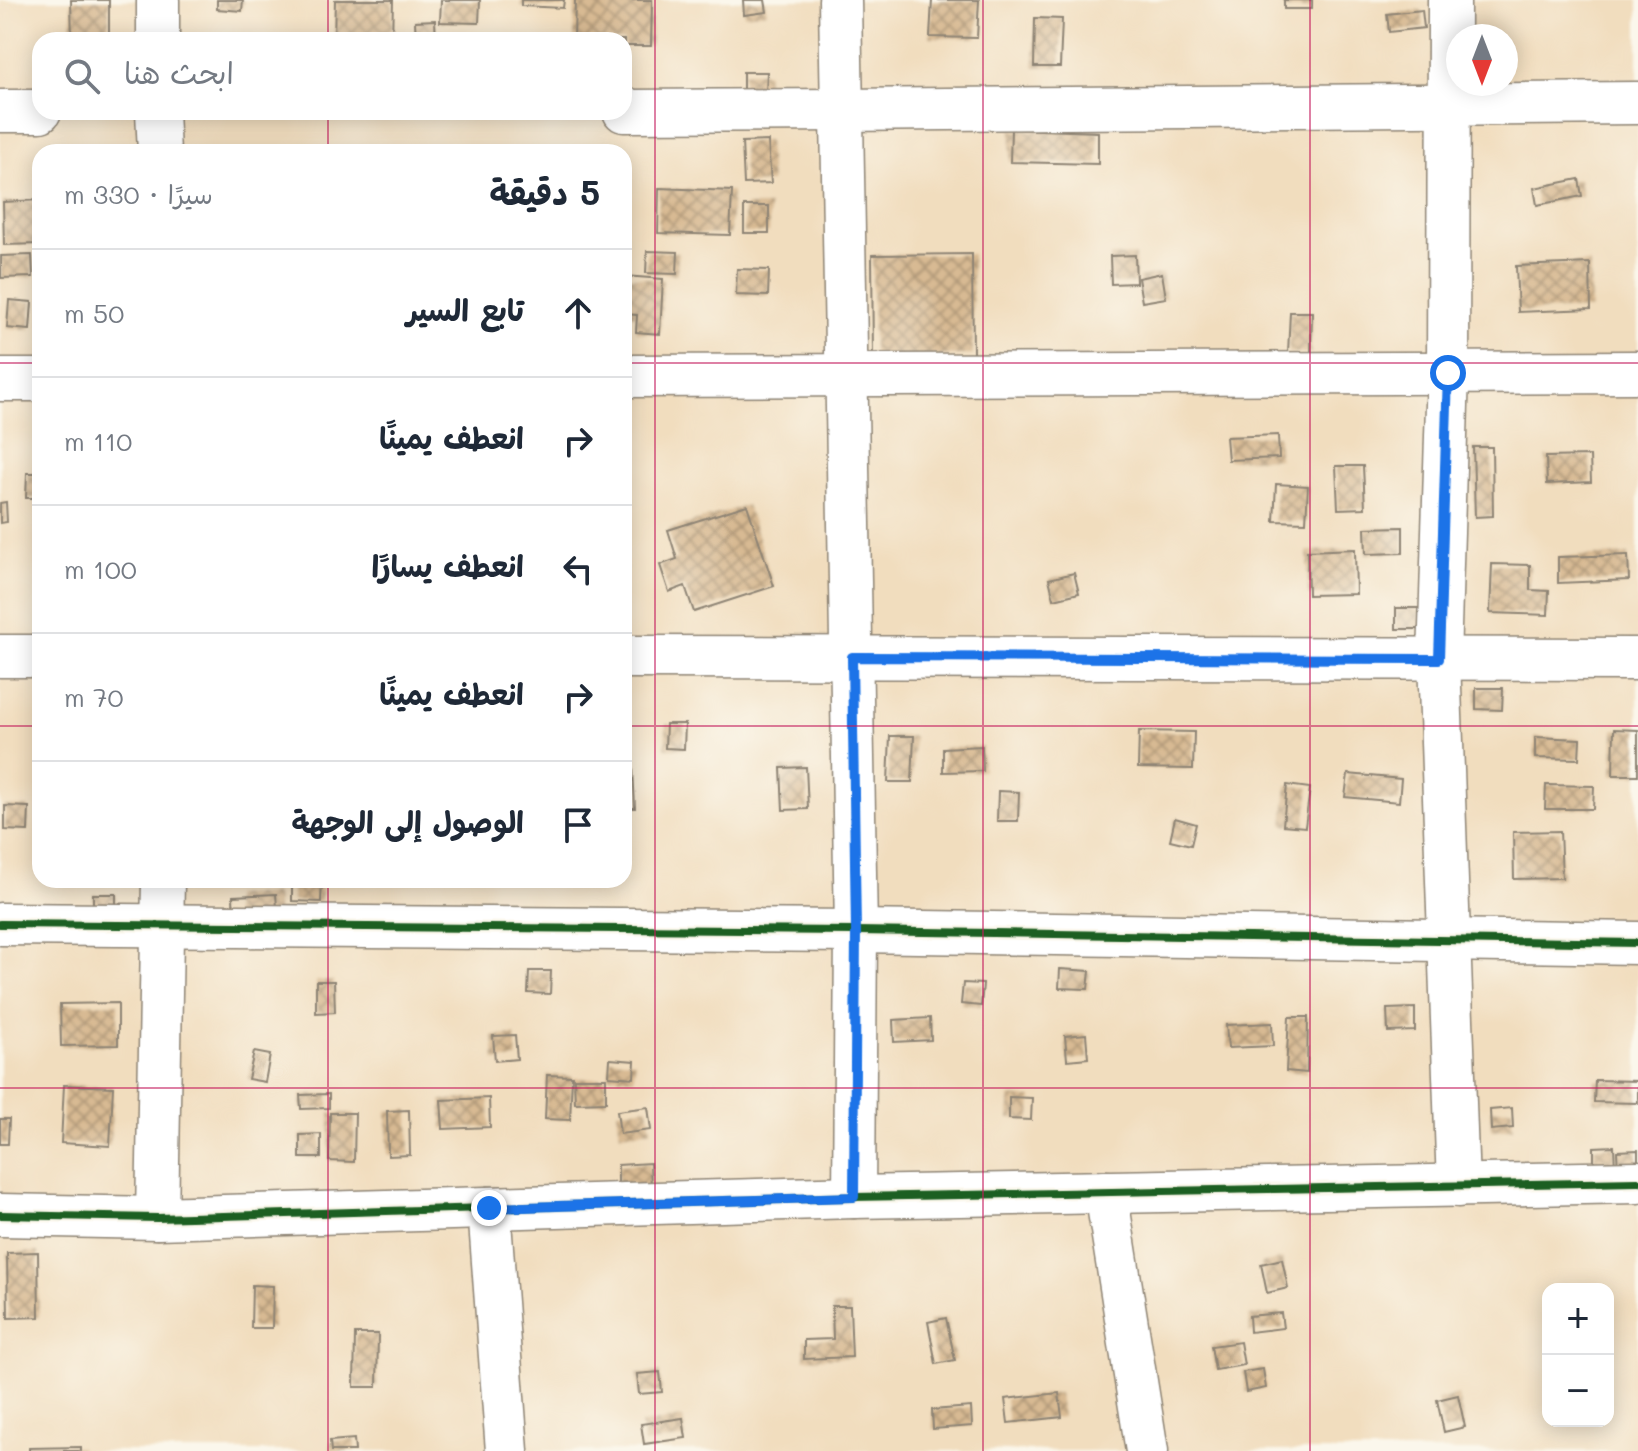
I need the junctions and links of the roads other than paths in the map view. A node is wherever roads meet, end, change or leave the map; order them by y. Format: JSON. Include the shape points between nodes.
{"nodes":[{"id":1,"x":158,"y":0,"type":"edge"},
{"id":2,"x":840,"y":0,"type":"edge"},
{"id":3,"x":1449,"y":0,"type":"edge"},
{"id":4,"x":158,"y":32,"type":"edge"},
{"id":5,"x":1638,"y":103,"type":"edge"},
{"id":6,"x":1448,"y":105,"type":"junction"},
{"id":7,"x":842,"y":110,"type":"junction"},
{"id":8,"x":0,"y":111,"type":"edge"},
{"id":9,"x":32,"y":111,"type":"edge"},
{"id":10,"x":632,"y":111,"type":"edge"},
{"id":11,"x":157,"y":120,"type":"edge"},
{"id":12,"x":159,"y":144,"type":"edge"},
{"id":13,"x":1638,"y":372,"type":"edge"},
{"id":14,"x":1448,"y":373,"type":"junction"},
{"id":15,"x":847,"y":375,"type":"junction"},
{"id":16,"x":632,"y":376,"type":"edge"},
{"id":17,"x":0,"y":380,"type":"edge"},
{"id":18,"x":32,"y":380,"type":"edge"},
{"id":19,"x":0,"y":656,"type":"edge"},
{"id":20,"x":32,"y":656,"type":"edge"},
{"id":21,"x":632,"y":657,"type":"edge"},
{"id":22,"x":852,"y":657,"type":"junction"},
{"id":23,"x":1439,"y":659,"type":"junction"},
{"id":24,"x":1638,"y":659,"type":"edge"},
{"id":25,"x":163,"y":888,"type":"edge"},
{"id":26,"x":0,"y":924,"type":"edge"},
{"id":27,"x":162,"y":924,"type":"junction"},
{"id":28,"x":856,"y":931,"type":"junction"},
{"id":29,"x":1450,"y":940,"type":"junction"},
{"id":30,"x":1638,"y":943,"type":"edge"},
{"id":31,"x":1638,"y":1182,"type":"edge"},
{"id":32,"x":1458,"y":1186,"type":"junction"},
{"id":33,"x":1106,"y":1192,"type":"junction"},
{"id":34,"x":854,"y":1197,"type":"junction"},
{"id":35,"x":489,"y":1208,"type":"junction"},
{"id":36,"x":0,"y":1215,"type":"edge"},
{"id":37,"x":157,"y":1218,"type":"junction"},
{"id":38,"x":507,"y":1451,"type":"edge"},
{"id":39,"x":1147,"y":1451,"type":"edge"}],
"edges":[{"from":1,"to":4,"type":"street"},
{"from":2,"to":7,"type":"street"},
{"from":3,"to":6,"type":"street"},
{"from":5,"to":6,"type":"street"},
{"from":6,"to":7,"type":"street"},
{"from":6,"to":14,"type":"street"},
{"from":7,"to":10,"type":"street"},
{"from":7,"to":15,"type":"street"},
{"from":8,"to":9,"type":"street"},
{"from":11,"to":12,"type":"street"},
{"from":13,"to":14,"type":"street"},
{"from":14,"to":15,"type":"street"},
{"from":14,"to":23,"type":"street"},
{"from":15,"to":16,"type":"street"},
{"from":15,"to":22,"type":"street"},
{"from":17,"to":18,"type":"street"},
{"from":19,"to":20,"type":"street"},
{"from":21,"to":22,"type":"street"},
{"from":22,"to":23,"type":"street"},
{"from":22,"to":28,"type":"street"},
{"from":23,"to":24,"type":"street"},
{"from":23,"to":29,"type":"street"},
{"from":25,"to":27,"type":"street"},
{"from":26,"to":27,"type":"street"},
{"from":27,"to":28,"type":"street"},
{"from":27,"to":37,"type":"street"},
{"from":28,"to":29,"type":"street"},
{"from":28,"to":34,"type":"street"},
{"from":29,"to":30,"type":"street"},
{"from":29,"to":32,"type":"street"},
{"from":31,"to":32,"type":"street"},
{"from":32,"to":33,"type":"street"},
{"from":33,"to":34,"type":"street"},
{"from":33,"to":39,"type":"street"},
{"from":34,"to":35,"type":"street"},
{"from":35,"to":37,"type":"street"},
{"from":35,"to":38,"type":"street"},
{"from":36,"to":37,"type":"street"}]}
